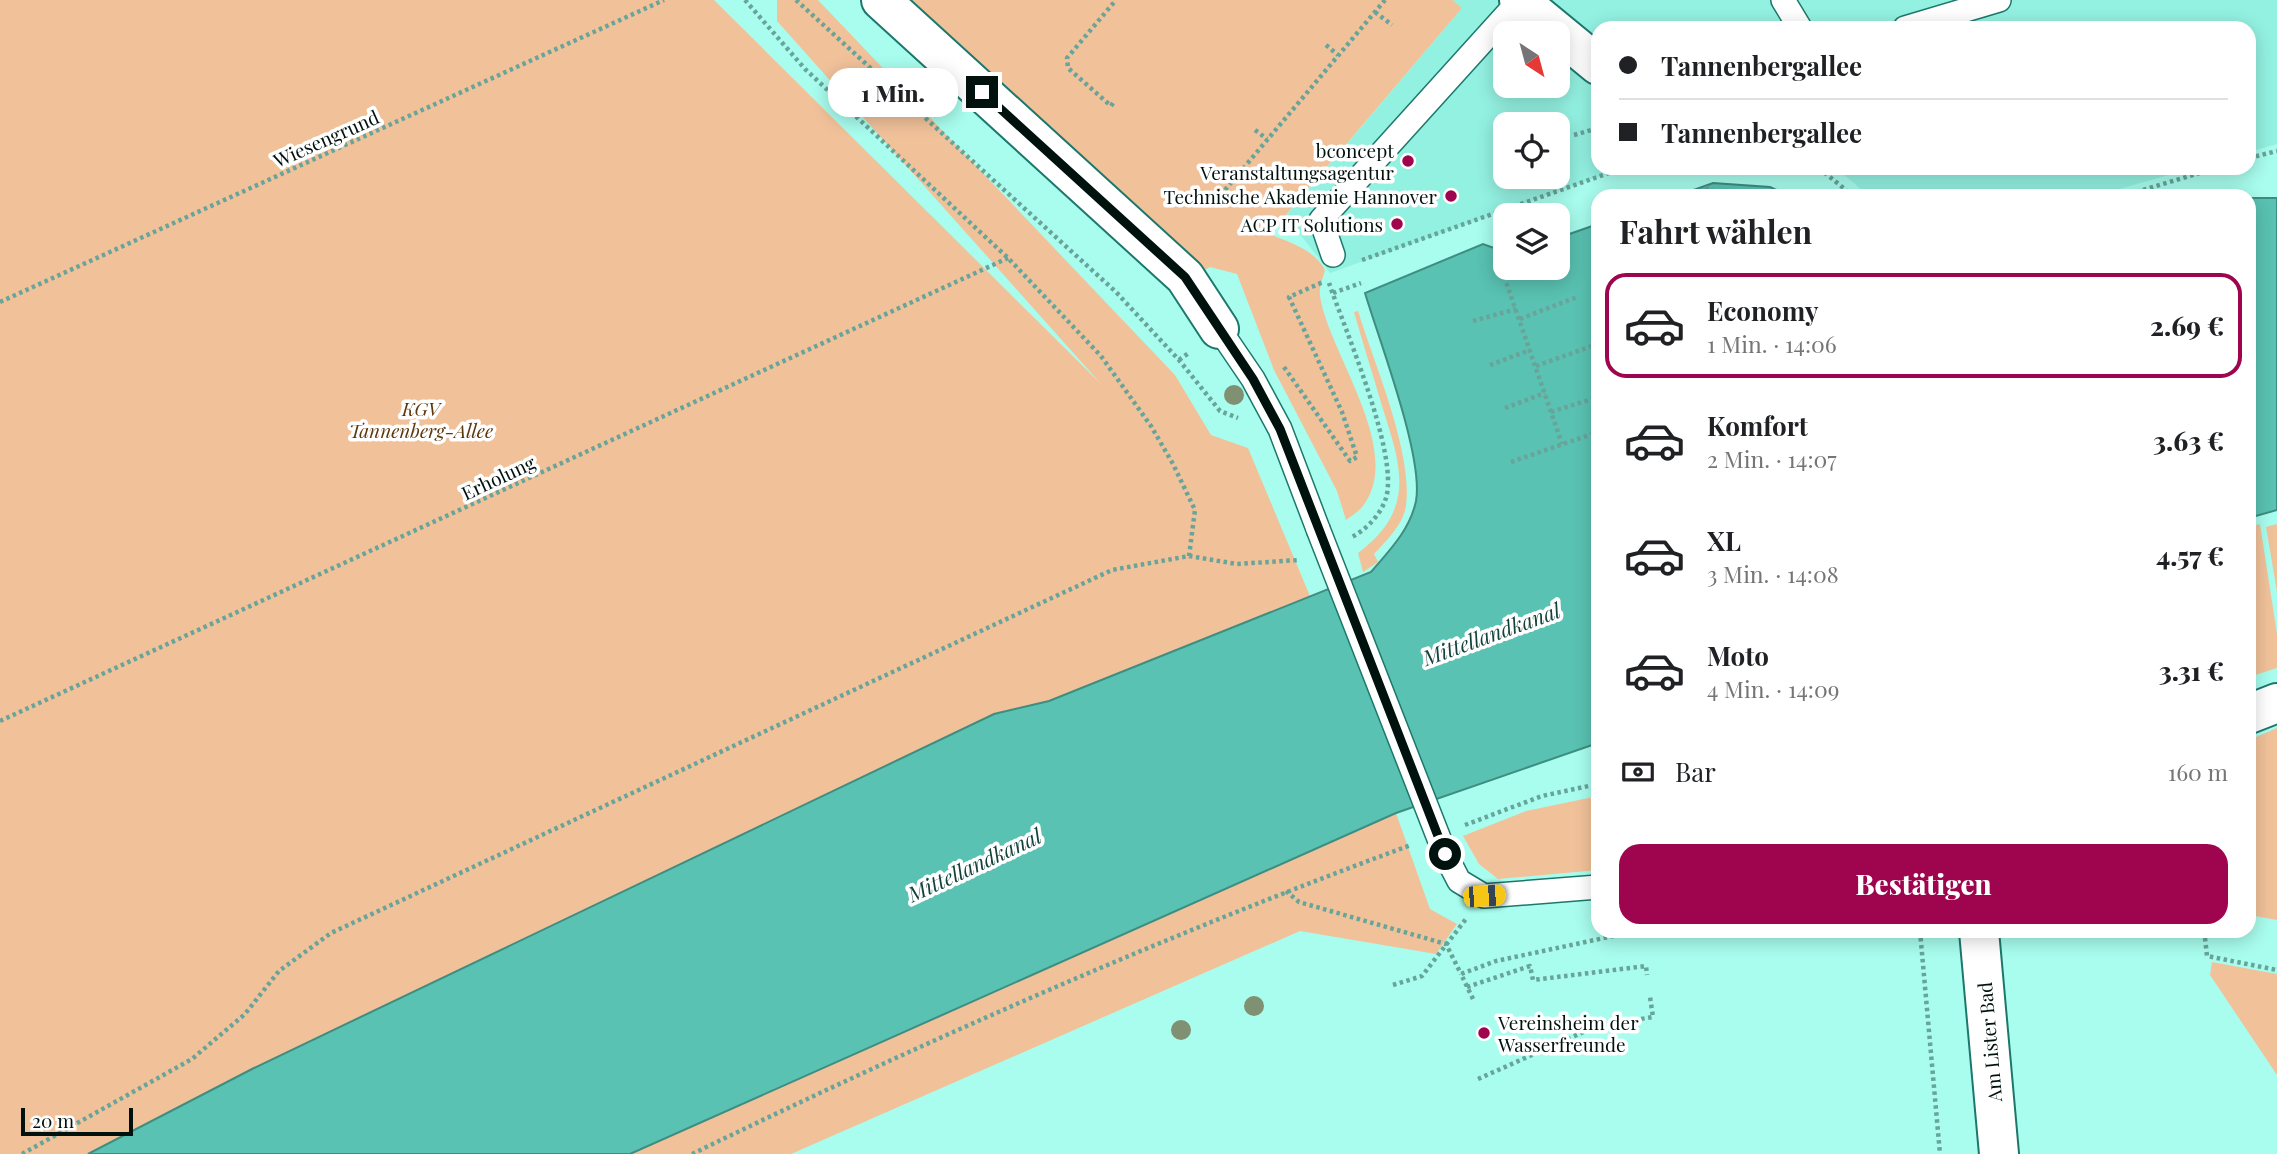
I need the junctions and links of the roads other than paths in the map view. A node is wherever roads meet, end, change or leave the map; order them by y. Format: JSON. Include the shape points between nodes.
{"nodes":[{"id":1,"x":881,"y":0,"type":"edge"},
{"id":2,"x":1519,"y":0,"type":"edge"},
{"id":3,"x":1783,"y":0,"type":"edge"},
{"id":4,"x":1999,"y":0,"type":"edge"},
{"id":5,"x":1796,"y":21,"type":"edge"},
{"id":6,"x":1928,"y":21,"type":"edge"},
{"id":7,"x":1591,"y":59,"type":"edge"},
{"id":8,"x":1333,"y":255,"type":"dead end"},
{"id":9,"x":1219,"y":329,"type":"joint"},
{"id":10,"x":2277,"y":703,"type":"edge"},
{"id":11,"x":2256,"y":711,"type":"edge"},
{"id":12,"x":1591,"y":888,"type":"edge"},
{"id":13,"x":1980,"y":938,"type":"edge"},
{"id":14,"x":1999,"y":1154,"type":"edge"}],
"edges":[{"from":1,"to":9,"type":"street","via":[[1185,277]]},
{"from":2,"to":7,"type":"street"},
{"from":2,"to":8,"type":"lane","via":[[1321,220]]},
{"from":3,"to":5,"type":"lane"},
{"from":4,"to":6,"type":"lane"},
{"from":9,"to":12,"type":"lane","bridge":true,"via":[[1280,429],[1459,881],[1484,896]]},
{"from":10,"to":11,"type":"street"},
{"from":13,"to":14,"type":"street","name":"Am Lister Bad"}]}
